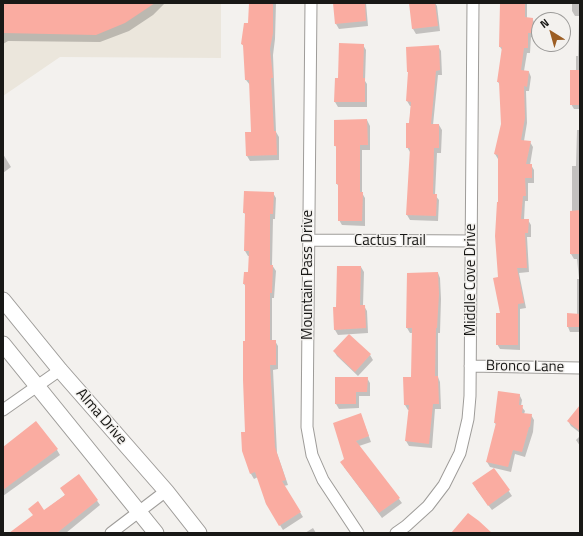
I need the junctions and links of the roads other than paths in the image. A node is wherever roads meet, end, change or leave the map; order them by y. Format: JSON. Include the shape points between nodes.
{"nodes":[{"id":1,"x":311,"y":3,"type":"edge"},
{"id":2,"x":473,"y":3,"type":"edge"},
{"id":3,"x":308,"y":240,"type":"junction"},
{"id":4,"x":471,"y":241,"type":"junction"},
{"id":5,"x":3,"y":300,"type":"edge"},
{"id":6,"x":3,"y":344,"type":"edge"},
{"id":7,"x":470,"y":366,"type":"junction"},
{"id":8,"x":580,"y":368,"type":"edge"},
{"id":9,"x":60,"y":370,"type":"junction"},
{"id":10,"x":36,"y":386,"type":"junction"},
{"id":11,"x":3,"y":410,"type":"edge"},
{"id":12,"x":166,"y":491,"type":"junction"},
{"id":13,"x":138,"y":512,"type":"junction"},
{"id":14,"x":111,"y":533,"type":"edge"},
{"id":15,"x":156,"y":533,"type":"edge"},
{"id":16,"x":200,"y":533,"type":"edge"},
{"id":17,"x":358,"y":533,"type":"edge"},
{"id":18,"x":396,"y":533,"type":"edge"}],
"edges":[{"from":1,"to":3,"type":"street","name":"Mountain Pass Drive"},
{"from":2,"to":4,"type":"street","name":"Middle Cove Drive"},
{"from":3,"to":4,"type":"street","name":"Cactus Trail"},
{"from":3,"to":17,"type":"street","name":"Mountain Pass Drive","via":[[307,427],[312,455],[323,480]]},
{"from":4,"to":7,"type":"street","name":"Middle Cove Drive"},
{"from":5,"to":9,"type":"main road","name":"Alma Drive"},
{"from":6,"to":10,"type":"main road","name":"Alma Drive"},
{"from":7,"to":8,"type":"street","name":"Bronco Lane"},
{"from":7,"to":18,"type":"street","name":"Middle Cove Drive","via":[[468,419],[460,453],[444,485],[428,506]]},
{"from":9,"to":10,"type":"street"},
{"from":9,"to":12,"type":"main road","name":"Alma Drive"},
{"from":10,"to":11,"type":"street"},
{"from":10,"to":13,"type":"main road","name":"Alma Drive"},
{"from":12,"to":13,"type":"street"},
{"from":12,"to":16,"type":"main road","name":"Alma Drive"},
{"from":13,"to":14,"type":"street"},
{"from":13,"to":15,"type":"main road","name":"Alma Drive"}]}
